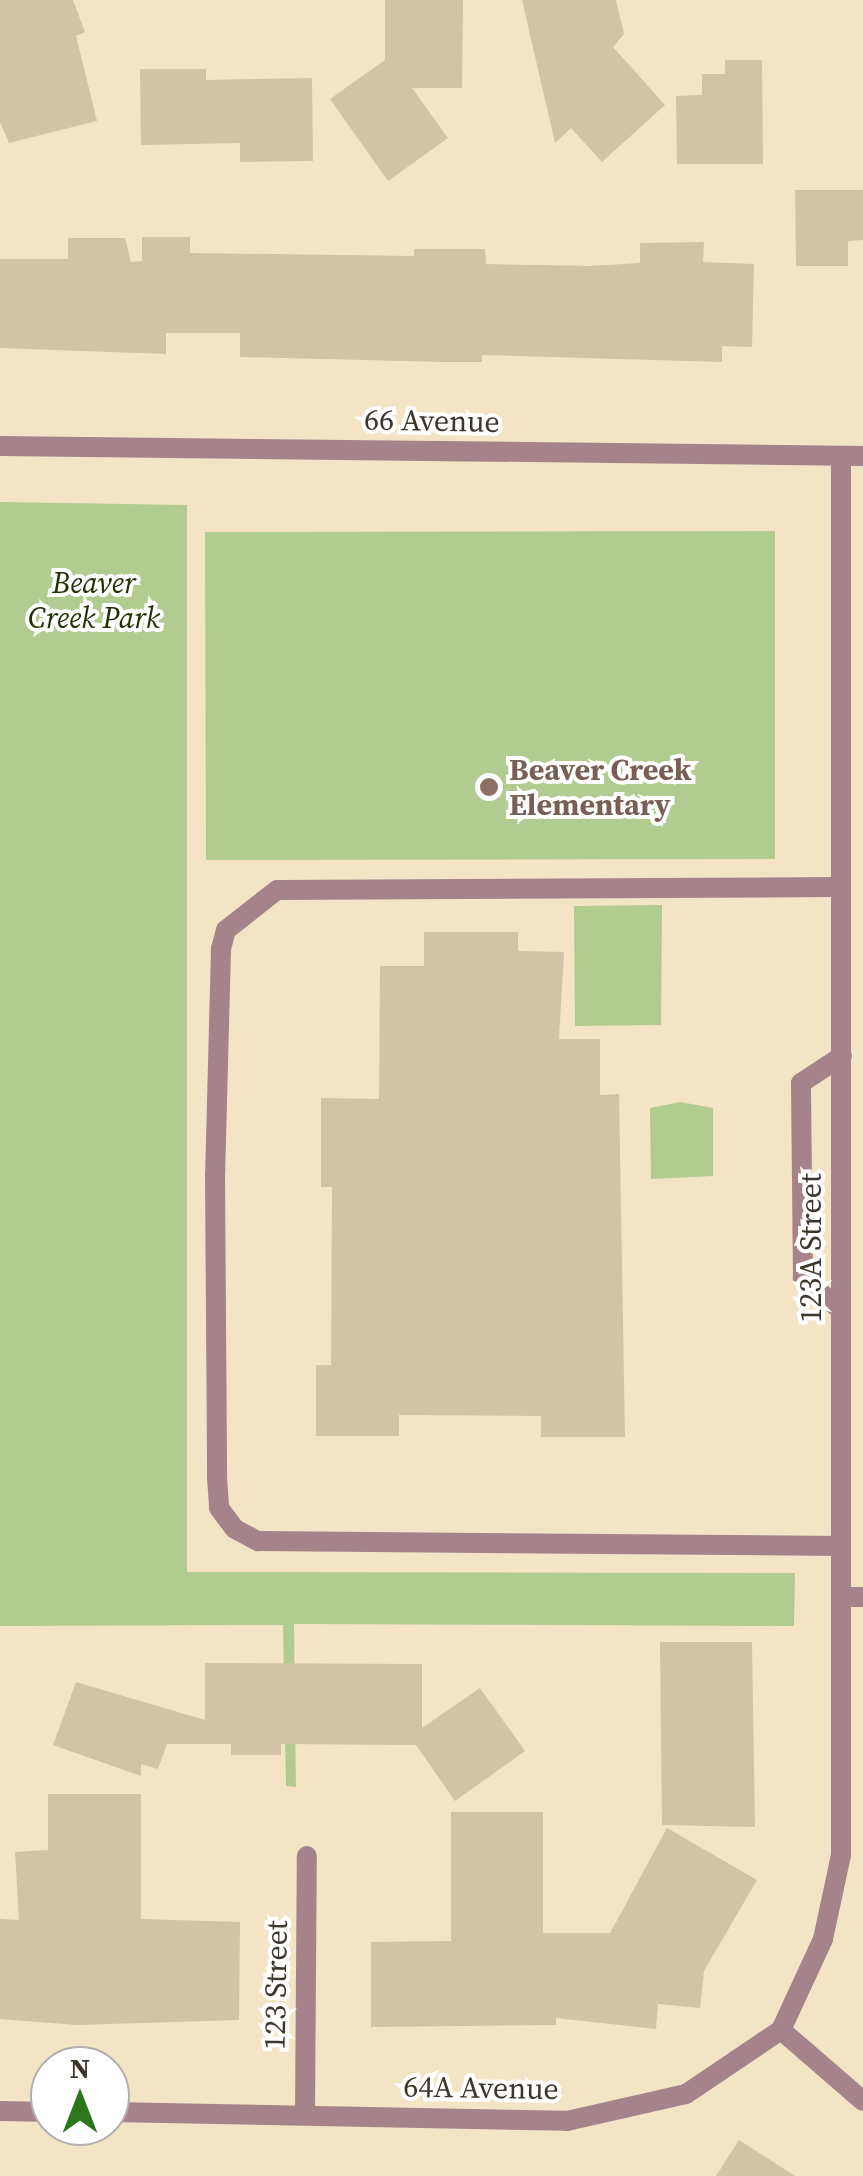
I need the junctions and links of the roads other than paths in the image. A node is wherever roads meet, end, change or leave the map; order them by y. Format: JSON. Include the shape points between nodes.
{"nodes":[{"id":1,"x":0,"y":446,"type":"edge"},
{"id":2,"x":841,"y":456,"type":"junction"},
{"id":3,"x":863,"y":456,"type":"edge"},
{"id":4,"x":841,"y":887,"type":"junction"},
{"id":5,"x":842,"y":1056,"type":"junction"},
{"id":6,"x":841,"y":1310,"type":"junction"},
{"id":7,"x":841,"y":1546,"type":"junction"},
{"id":8,"x":852,"y":1597,"type":"edge"},
{"id":9,"x":308,"y":1856,"type":"dead end"},
{"id":10,"x":781,"y":2030,"type":"junction"},
{"id":11,"x":863,"y":2101,"type":"edge"},
{"id":12,"x":0,"y":2111,"type":"edge"},
{"id":13,"x":30,"y":2112,"type":"edge"},
{"id":14,"x":130,"y":2112,"type":"edge"},
{"id":15,"x":305,"y":2114,"type":"junction"}],
"edges":[{"from":1,"to":2,"type":"street","name":"66 Avenue"},
{"from":2,"to":3,"type":"street","name":"66 Avenue"},
{"from":2,"to":4,"type":"street","name":"123A Street"},
{"from":4,"to":5,"type":"street","name":"123A Street"},
{"from":4,"to":7,"type":"street","via":[[278,890],[226,930],[221,950],[215,1193],[219,1508],[235,1529],[258,1542]]},
{"from":5,"to":6,"type":"street","name":"123A Street"},
{"from":5,"to":6,"type":"street","via":[[802,1083],[802,1278]]},
{"from":6,"to":7,"type":"street","name":"123A Street"},
{"from":7,"to":8,"type":"street","name":"123A Street"},
{"from":8,"to":10,"type":"street","name":"123A Street","via":[[841,1855],[823,1938]]},
{"from":9,"to":15,"type":"street","name":"123 Street"},
{"from":10,"to":11,"type":"street"},
{"from":10,"to":15,"type":"street","name":"64A Avenue","via":[[686,2094],[567,2122]]},
{"from":12,"to":13,"type":"street"},
{"from":14,"to":15,"type":"street","name":"64A Avenue"}]}
